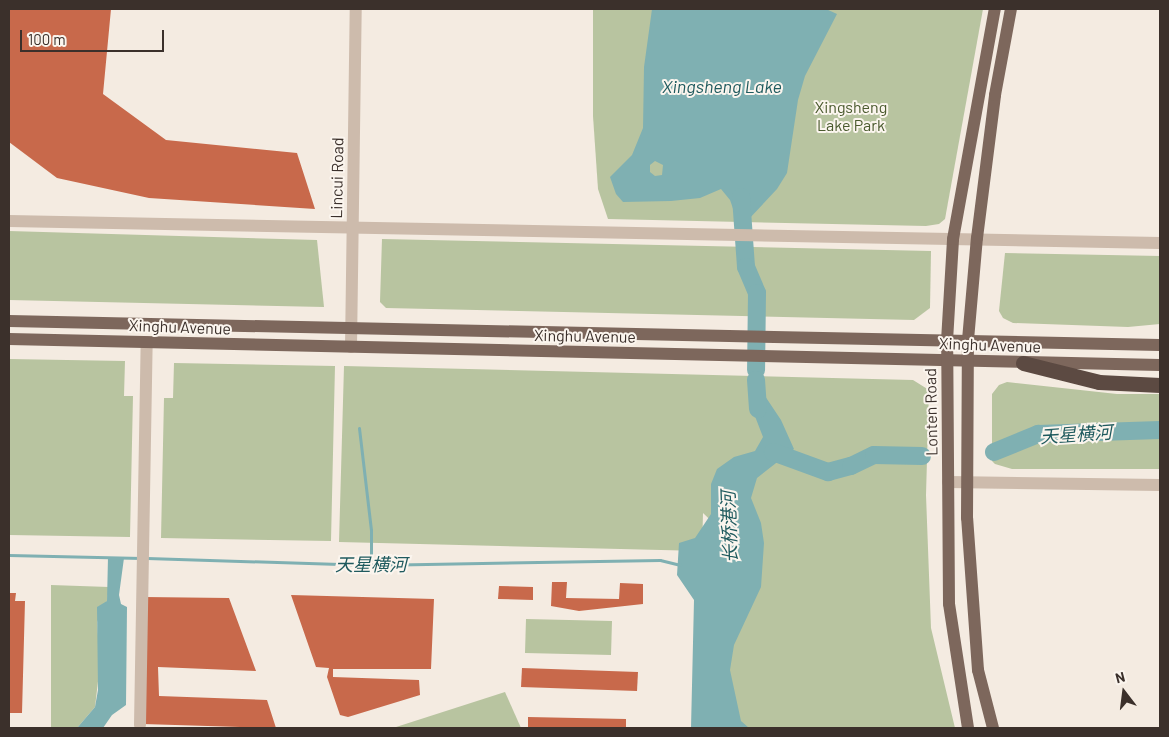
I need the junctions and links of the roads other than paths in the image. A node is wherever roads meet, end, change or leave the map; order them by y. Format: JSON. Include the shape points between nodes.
{"nodes":[{"id":1,"x":356,"y":9,"type":"edge"},
{"id":2,"x":994,"y":9,"type":"edge"},
{"id":3,"x":1011,"y":9,"type":"edge"},
{"id":4,"x":9,"y":221,"type":"edge"},
{"id":5,"x":352,"y":230,"type":"junction"},
{"id":6,"x":977,"y":238,"type":"junction"},
{"id":7,"x":953,"y":239,"type":"junction"},
{"id":8,"x":1160,"y":243,"type":"edge"},
{"id":9,"x":9,"y":321,"type":"edge"},
{"id":10,"x":352,"y":329,"type":"junction"},
{"id":11,"x":9,"y":339,"type":"edge"},
{"id":12,"x":968,"y":340,"type":"junction"},
{"id":13,"x":947,"y":341,"type":"junction"},
{"id":14,"x":147,"y":342,"type":"junction"},
{"id":15,"x":1160,"y":345,"type":"edge"},
{"id":16,"x":351,"y":347,"type":"junction"},
{"id":17,"x":946,"y":360,"type":"junction"},
{"id":18,"x":969,"y":361,"type":"junction"},
{"id":19,"x":1023,"y":363,"type":"junction"},
{"id":20,"x":1160,"y":365,"type":"edge"},
{"id":21,"x":1160,"y":385,"type":"edge"},
{"id":22,"x":948,"y":482,"type":"junction"},
{"id":23,"x":967,"y":482,"type":"junction"},
{"id":24,"x":1160,"y":485,"type":"edge"},
{"id":25,"x":140,"y":727,"type":"edge"},
{"id":26,"x":968,"y":728,"type":"edge"},
{"id":27,"x":993,"y":728,"type":"edge"}],
"edges":[{"from":1,"to":5,"type":"street","name":"Lincui Road"},
{"from":2,"to":7,"type":"main road","name":"Lonten Road"},
{"from":3,"to":6,"type":"main road","via":[[995,95]]},
{"from":4,"to":5,"type":"street"},
{"from":5,"to":7,"type":"street"},
{"from":5,"to":10,"type":"street","name":"Lincui Road"},
{"from":6,"to":7,"type":"street"},
{"from":6,"to":8,"type":"street"},
{"from":6,"to":12,"type":"main road"},
{"from":7,"to":13,"type":"main road","name":"Lonten Road"},
{"from":9,"to":10,"type":"main road","name":"Xinghu Avenue"},
{"from":10,"to":13,"type":"main road","name":"Xinghu Avenue"},
{"from":10,"to":16,"type":"street","name":"Lincui Road"},
{"from":11,"to":14,"type":"main road","name":"Xinghu Avenue"},
{"from":12,"to":13,"type":"main road","name":"Xinghu Avenue"},
{"from":12,"to":15,"type":"main road","name":"Xinghu Avenue"},
{"from":12,"to":18,"type":"main road"},
{"from":13,"to":17,"type":"main road","name":"Lonten Road"},
{"from":14,"to":16,"type":"main road","name":"Xinghu Avenue"},
{"from":14,"to":25,"type":"street"},
{"from":16,"to":17,"type":"main road","name":"Xinghu Avenue"},
{"from":17,"to":18,"type":"main road","name":"Xinghu Avenue"},
{"from":17,"to":22,"type":"main road","name":"Lonten Road"},
{"from":18,"to":19,"type":"main road","name":"Xinghu Avenue"},
{"from":18,"to":23,"type":"main road"},
{"from":19,"to":20,"type":"main road","name":"Xinghu Avenue"},
{"from":19,"to":21,"type":"highway","via":[[1099,382]]},
{"from":22,"to":23,"type":"street"},
{"from":22,"to":26,"type":"main road","name":"Lonten Road","via":[[949,604]]},
{"from":23,"to":24,"type":"street"},
{"from":23,"to":27,"type":"main road","via":[[978,670]]}]}
